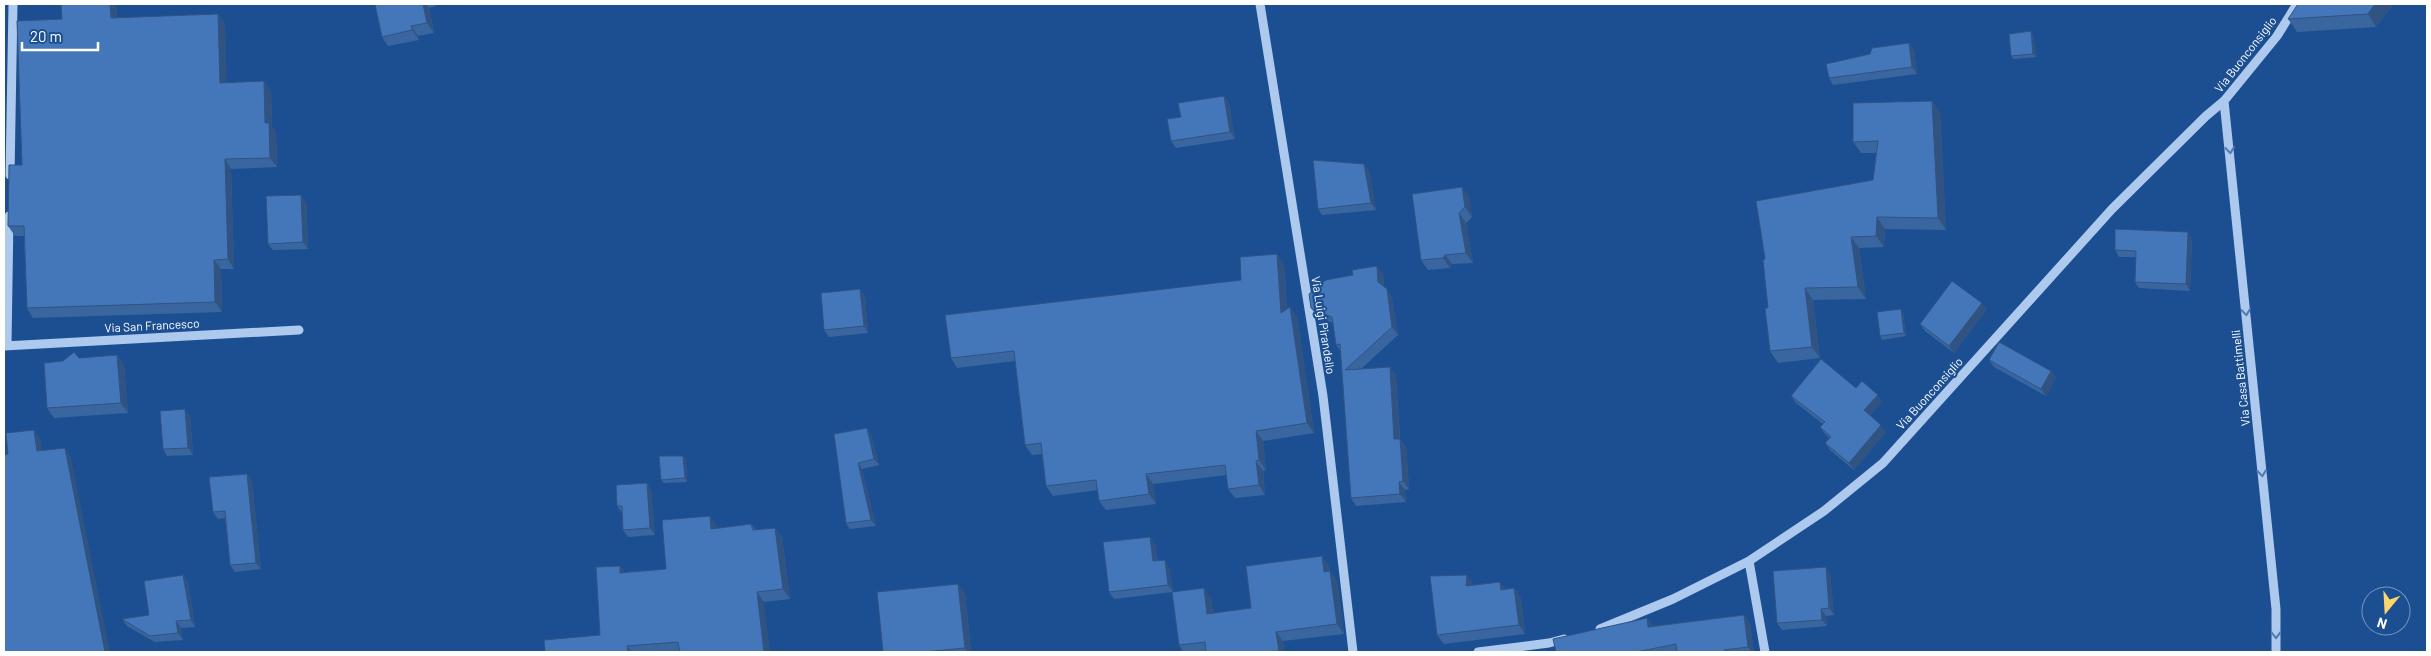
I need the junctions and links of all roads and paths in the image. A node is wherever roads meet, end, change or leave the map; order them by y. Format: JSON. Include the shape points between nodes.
{"nodes":[{"id":1,"x":13,"y":4,"type":"edge"},
{"id":2,"x":1260,"y":4,"type":"edge"},
{"id":3,"x":2297,"y":4,"type":"edge"},
{"id":4,"x":2224,"y":101,"type":"junction"},
{"id":5,"x":10,"y":189,"type":"edge"},
{"id":6,"x":9,"y":209,"type":"edge"},
{"id":7,"x":299,"y":330,"type":"dead end"},
{"id":8,"x":6,"y":345,"type":"edge"},
{"id":9,"x":1749,"y":561,"type":"junction"},
{"id":10,"x":1593,"y":631,"type":"edge"},
{"id":11,"x":1575,"y":636,"type":"edge"},
{"id":12,"x":1353,"y":652,"type":"edge"},
{"id":13,"x":1478,"y":652,"type":"edge"},
{"id":14,"x":1765,"y":652,"type":"edge"},
{"id":15,"x":2276,"y":652,"type":"edge"}],
"edges":[{"from":1,"to":5,"type":"street"},
{"from":2,"to":12,"type":"street","name":"Via Luigi Pirandello","via":[[1323,396]]},
{"from":3,"to":4,"type":"street","name":"Via Buonconsiglio","via":[[2277,36]]},
{"from":4,"to":9,"type":"street","name":"Via Buonconsiglio","via":[[2112,209],[1883,463],[1824,511]]},
{"from":4,"to":15,"type":"street","name":"Via Casa Battimelli","one_way":true,"via":[[2276,609]]},
{"from":6,"to":8,"type":"street","name":"Via San Francesco"},
{"from":7,"to":8,"type":"street","name":"Via San Francesco"},
{"from":9,"to":10,"type":"street","name":"Via Buonconsiglio","via":[[1673,599]]},
{"from":9,"to":14,"type":"street"},
{"from":11,"to":13,"type":"street","via":[[1549,643]]}]}
